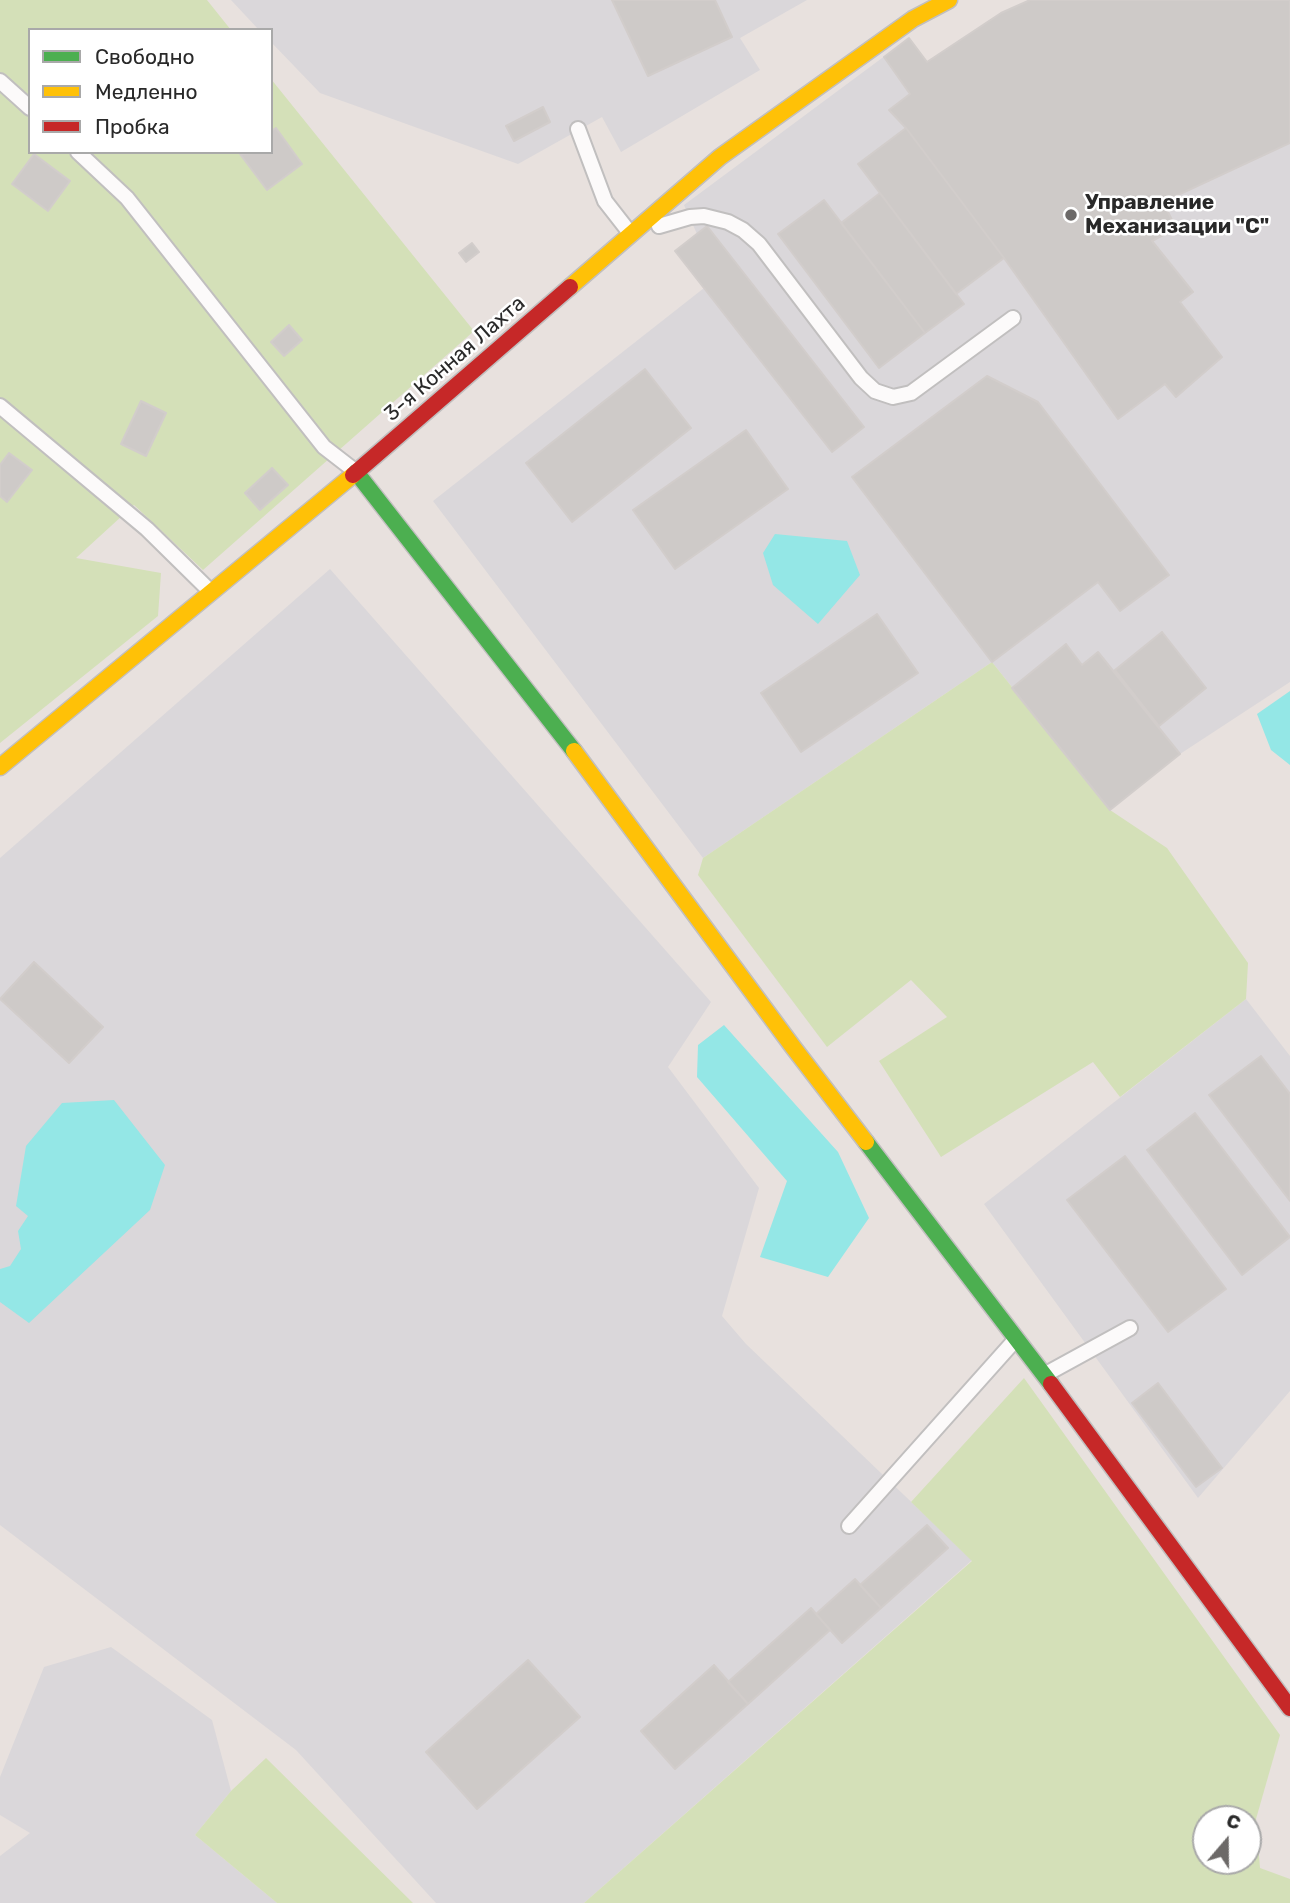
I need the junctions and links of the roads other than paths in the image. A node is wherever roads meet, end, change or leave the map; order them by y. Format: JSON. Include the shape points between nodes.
{"nodes":[{"id":1,"x":907,"y":0,"type":"edge"},
{"id":2,"x":950,"y":0,"type":"edge"},
{"id":3,"x":913,"y":19,"type":"junction"},
{"id":4,"x":0,"y":81,"type":"edge"},
{"id":5,"x":28,"y":106,"type":"edge"},
{"id":6,"x":578,"y":129,"type":"dead end"},
{"id":7,"x":80,"y":154,"type":"edge"},
{"id":8,"x":631,"y":234,"type":"junction"},
{"id":9,"x":1013,"y":318,"type":"dead end"},
{"id":10,"x":0,"y":406,"type":"edge"},
{"id":11,"x":356,"y":472,"type":"junction"},
{"id":12,"x":211,"y":592,"type":"junction"},
{"id":13,"x":0,"y":767,"type":"edge"},
{"id":14,"x":1130,"y":1328,"type":"dead end"},
{"id":15,"x":1017,"y":1338,"type":"junction"},
{"id":16,"x":1045,"y":1375,"type":"junction"},
{"id":17,"x":849,"y":1525,"type":"dead end"},
{"id":18,"x":1290,"y":1708,"type":"edge"}],
"edges":[{"from":1,"to":3,"type":"lane"},
{"from":2,"to":3,"type":"street","name":"3-я Конная Лахта"},
{"from":3,"to":8,"type":"street","name":"3-я Конная Лахта","via":[[720,157]]},
{"from":4,"to":5,"type":"lane"},
{"from":6,"to":8,"type":"lane","via":[[605,201]]},
{"from":7,"to":11,"type":"lane","via":[[127,198],[324,447]]},
{"from":8,"to":9,"type":"lane","via":[[704,216],[743,230],[759,244],[861,378],[875,391],[893,397],[911,393]]},
{"from":8,"to":11,"type":"street","name":"3-я Конная Лахта"},
{"from":10,"to":12,"type":"lane","via":[[148,529]]},
{"from":11,"to":12,"type":"street","name":"3-я Конная Лахта"},
{"from":11,"to":15,"type":"street","via":[[598,782],[793,1047]]},
{"from":12,"to":13,"type":"street","name":"3-я Конная Лахта"},
{"from":14,"to":16,"type":"lane"},
{"from":15,"to":16,"type":"street"},
{"from":15,"to":17,"type":"lane"},
{"from":16,"to":18,"type":"street"}]}
